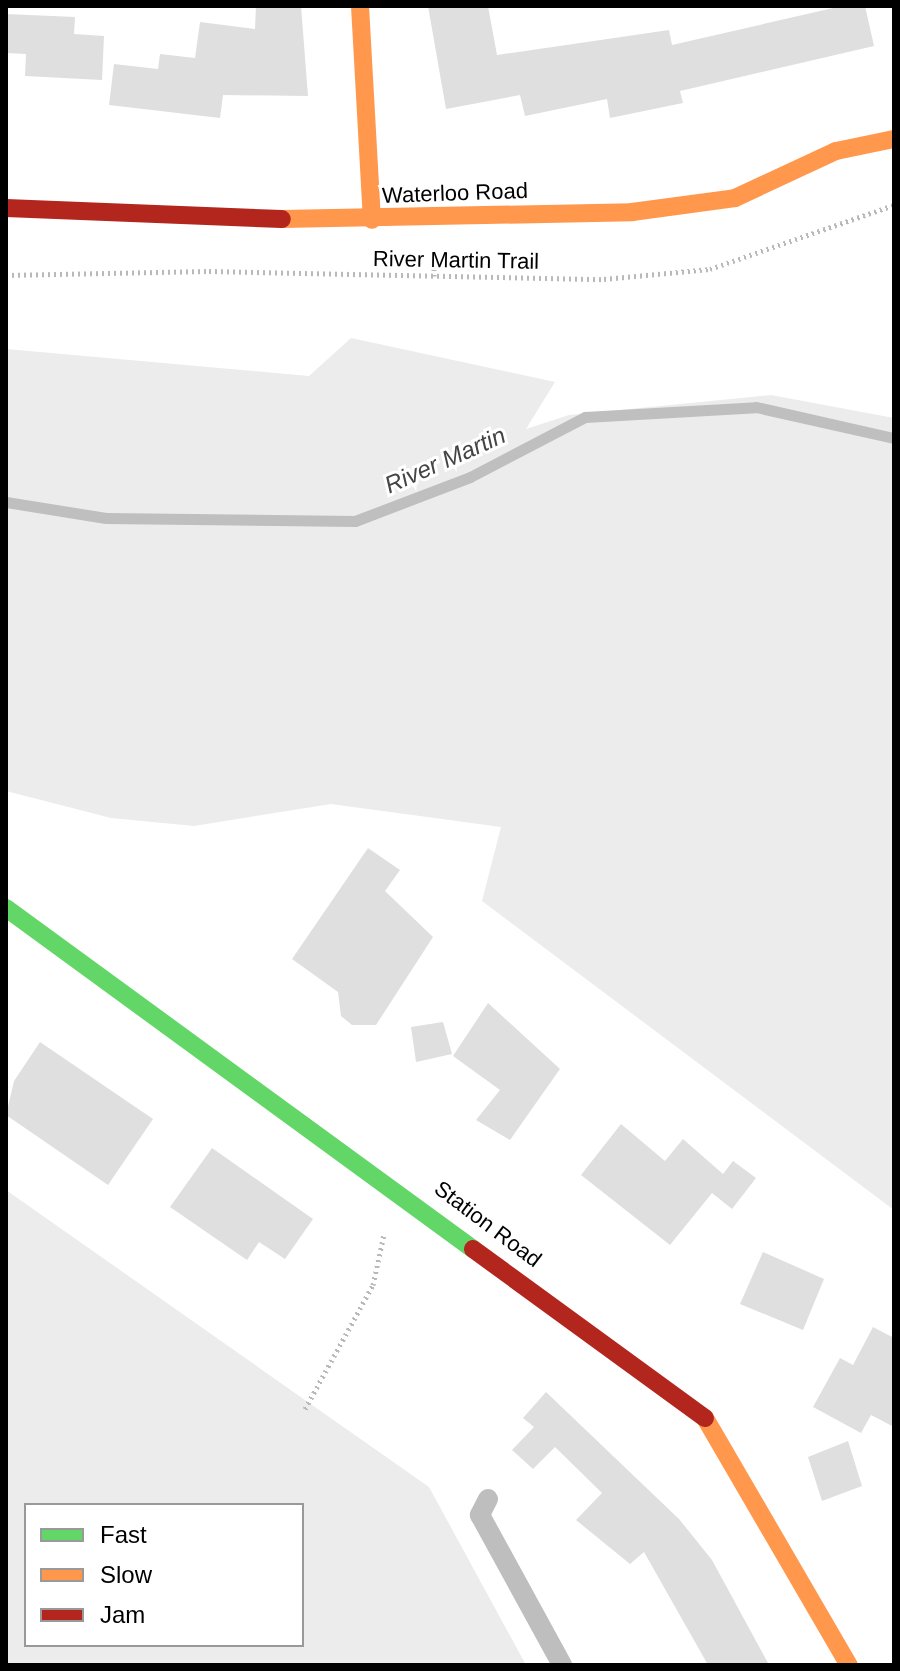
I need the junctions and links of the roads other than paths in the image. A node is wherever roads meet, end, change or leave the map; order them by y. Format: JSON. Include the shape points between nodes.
{"nodes":[{"id":1,"x":360,"y":6,"type":"edge"},
{"id":2,"x":894,"y":139,"type":"edge"},
{"id":3,"x":6,"y":208,"type":"edge"},
{"id":4,"x":372,"y":220,"type":"junction"},
{"id":5,"x":6,"y":908,"type":"edge"},
{"id":6,"x":488,"y":1499,"type":"dead end"},
{"id":7,"x":562,"y":1665,"type":"edge"},
{"id":8,"x":849,"y":1665,"type":"edge"}],
"edges":[{"from":1,"to":4,"type":"street"},
{"from":2,"to":4,"type":"street","name":"Waterloo Road","via":[[836,151],[735,198],[632,212]]},
{"from":3,"to":4,"type":"street","name":"Waterloo Road","via":[[106,217]]},
{"from":5,"to":8,"type":"street","name":"Station Road","via":[[705,1418]]},
{"from":6,"to":7,"type":"lane","via":[[480,1515]]}]}
